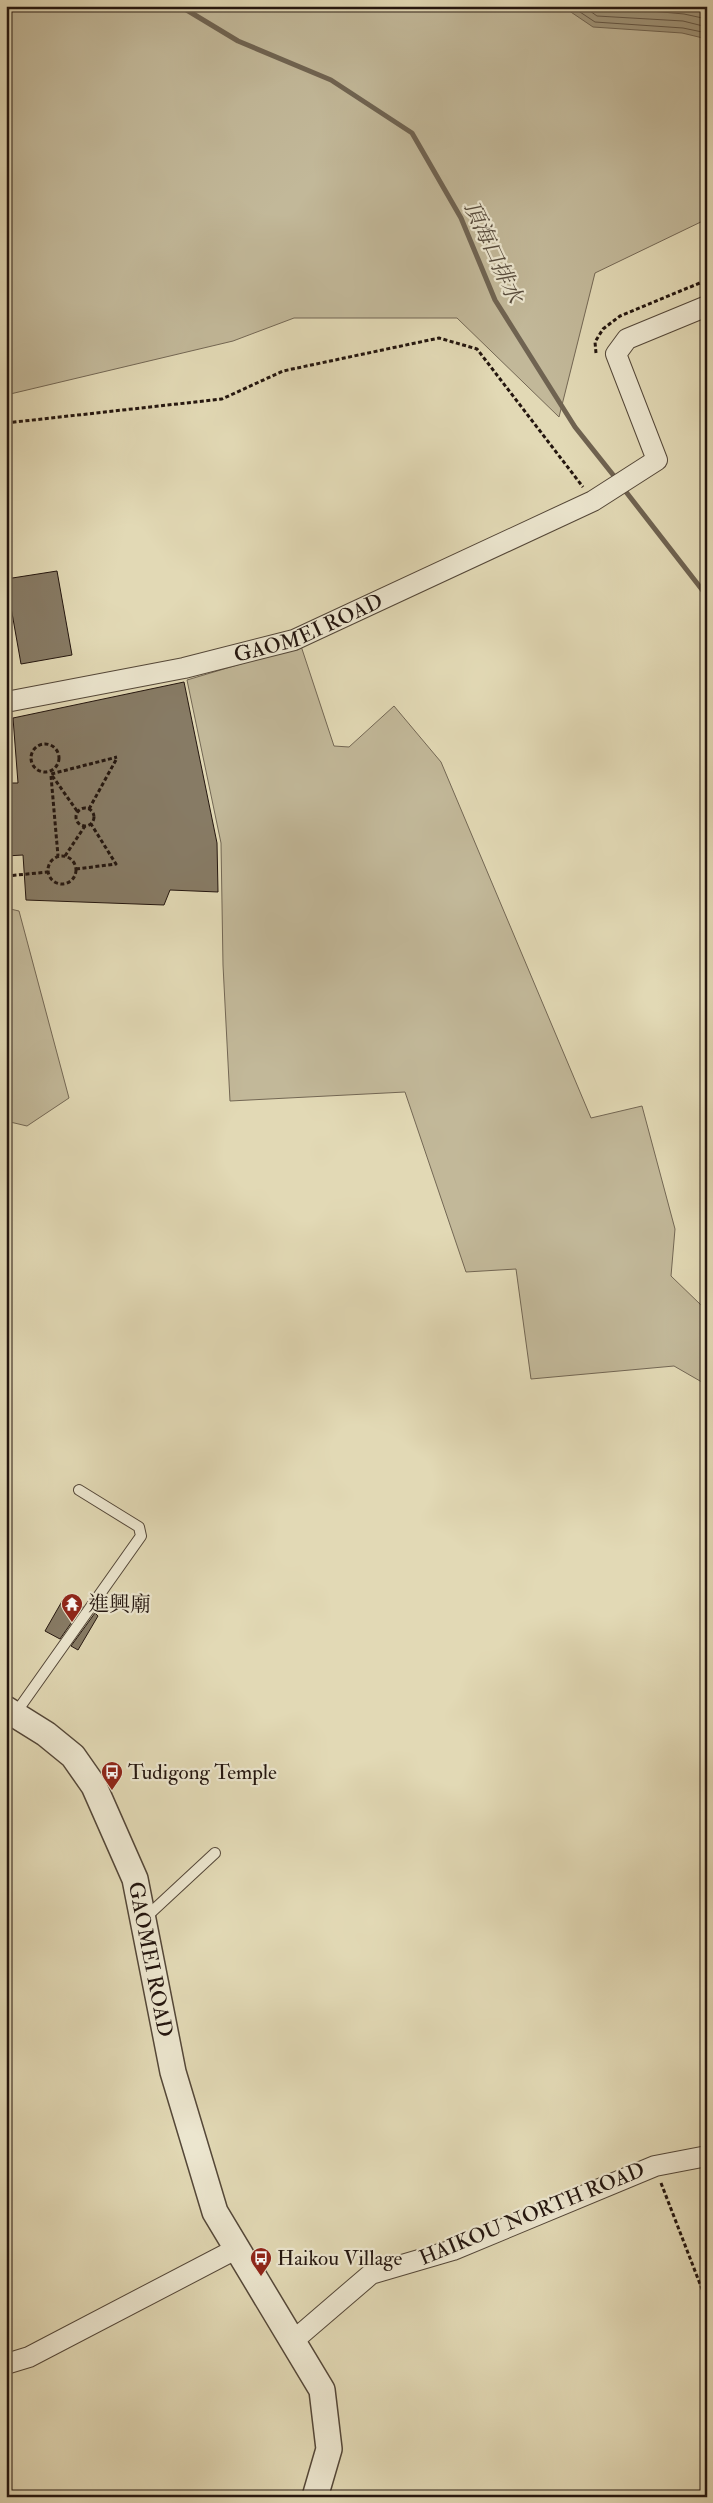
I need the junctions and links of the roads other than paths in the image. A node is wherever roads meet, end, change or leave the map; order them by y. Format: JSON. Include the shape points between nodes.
{"nodes":[{"id":1,"x":707,"y":306,"type":"edge"},
{"id":2,"x":6,"y":702,"type":"edge"},
{"id":3,"x":79,"y":1490,"type":"dead end"},
{"id":4,"x":11,"y":1711,"type":"edge"},
{"id":5,"x":215,"y":1853,"type":"dead end"},
{"id":6,"x":144,"y":1919,"type":"junction"},
{"id":7,"x":707,"y":2156,"type":"edge"},
{"id":8,"x":236,"y":2249,"type":"junction"},
{"id":9,"x":293,"y":2341,"type":"junction"},
{"id":10,"x":6,"y":2364,"type":"edge"},
{"id":11,"x":315,"y":2497,"type":"edge"}],
"edges":[{"from":1,"to":2,"type":"street","name":"GAOMEI ROAD","via":[[627,339],[616,354],[657,460],[294,640],[184,668]]},
{"from":3,"to":4,"type":"lane","via":[[140,1527],[141,1536]]},
{"from":4,"to":6,"type":"street","name":"GAOMEI ROAD","via":[[73,1756],[94,1786],[135,1879]]},
{"from":5,"to":6,"type":"lane"},
{"from":6,"to":8,"type":"street","name":"GAOMEI ROAD","via":[[174,2072],[216,2212]]},
{"from":7,"to":9,"type":"street","name":"HAIKOU NORTH ROAD","via":[[655,2166],[453,2250],[371,2274]]},
{"from":8,"to":9,"type":"street","name":"GAOMEI ROAD"},
{"from":8,"to":10,"type":"street","via":[[29,2357]]},
{"from":9,"to":11,"type":"street","name":"GAOMEI ROAD","via":[[322,2390],[329,2449]]}]}
